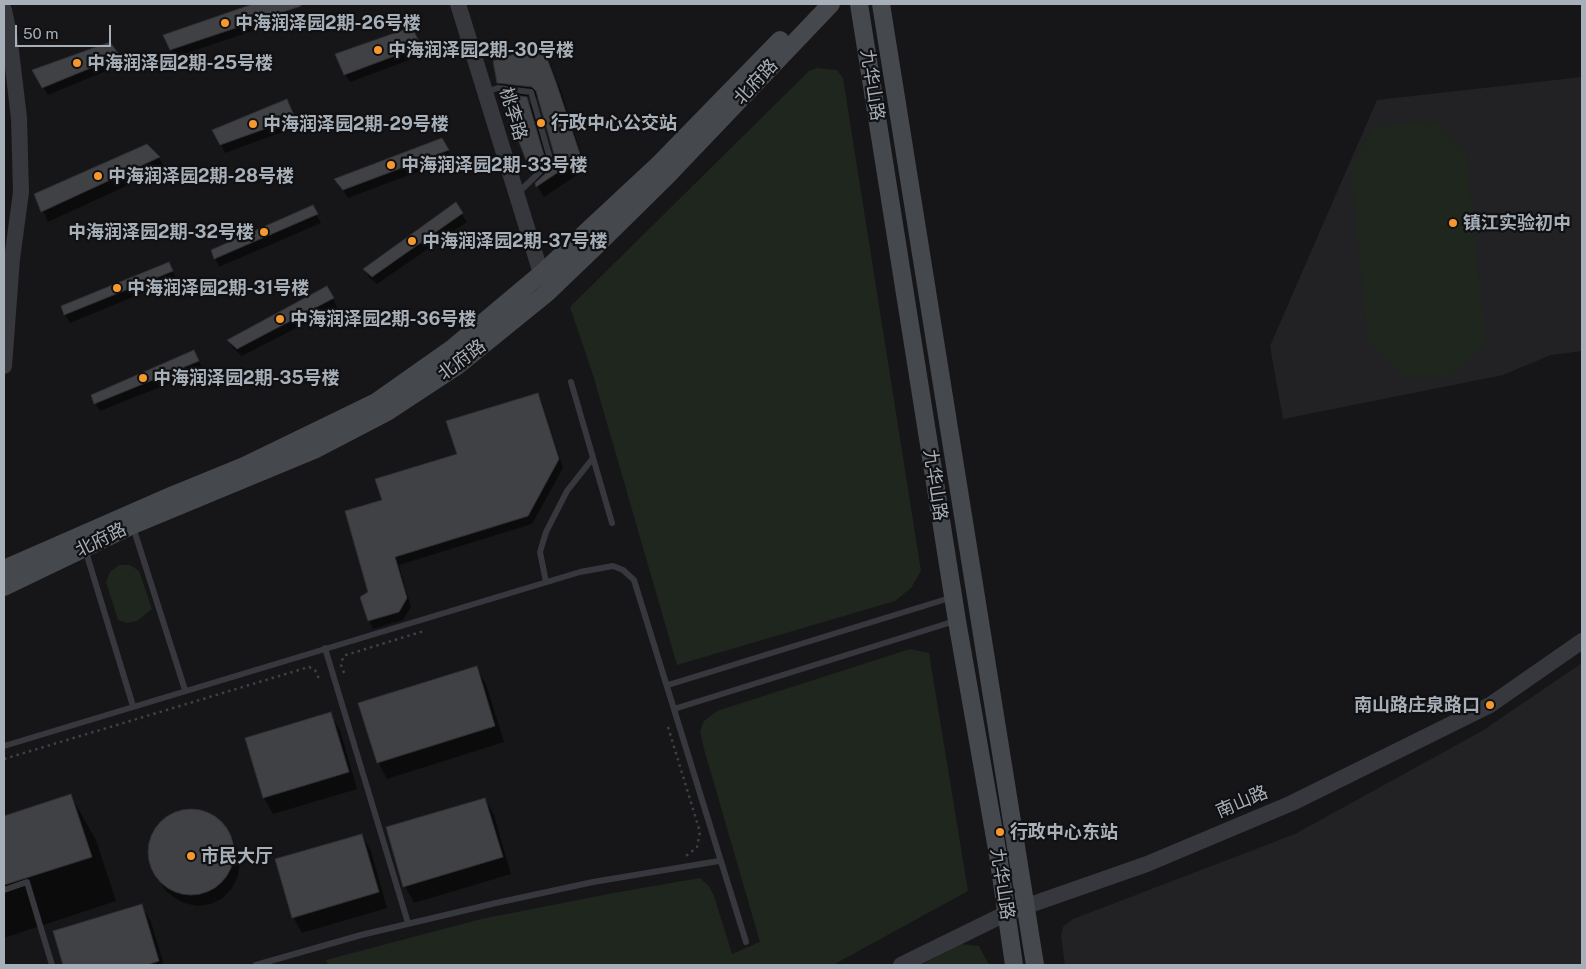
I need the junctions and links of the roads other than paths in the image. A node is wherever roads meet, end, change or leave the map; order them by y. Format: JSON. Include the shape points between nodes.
{"nodes":[{"id":1,"x":458,"y":4,"type":"edge"},
{"id":2,"x":816,"y":4,"type":"edge"},
{"id":3,"x":830,"y":4,"type":"edge"},
{"id":4,"x":859,"y":4,"type":"edge"},
{"id":5,"x":881,"y":4,"type":"edge"},
{"id":6,"x":4,"y":10,"type":"edge"},
{"id":7,"x":485,"y":92,"type":"junction"},
{"id":8,"x":517,"y":194,"type":"junction"},
{"id":9,"x":541,"y":274,"type":"junction"},
{"id":10,"x":547,"y":293,"type":"junction"},
{"id":11,"x":4,"y":366,"type":"edge"},
{"id":12,"x":571,"y":382,"type":"dead end"},
{"id":13,"x":593,"y":458,"type":"junction"},
{"id":14,"x":612,"y":523,"type":"dead end"},
{"id":15,"x":133,"y":525,"type":"junction"},
{"id":16,"x":85,"y":548,"type":"junction"},
{"id":17,"x":4,"y":569,"type":"edge"},
{"id":18,"x":546,"y":582,"type":"junction"},
{"id":19,"x":4,"y":587,"type":"edge"},
{"id":20,"x":953,"y":597,"type":"junction"},
{"id":21,"x":957,"y":621,"type":"junction"},
{"id":22,"x":1582,"y":641,"type":"edge"},
{"id":23,"x":325,"y":648,"type":"junction"},
{"id":24,"x":668,"y":685,"type":"junction"},
{"id":25,"x":184,"y":690,"type":"junction"},
{"id":26,"x":134,"y":706,"type":"junction"},
{"id":27,"x":674,"y":709,"type":"junction"},
{"id":28,"x":4,"y":746,"type":"edge"},
{"id":29,"x":720,"y":861,"type":"junction"},
{"id":30,"x":4,"y":890,"type":"edge"},
{"id":31,"x":1025,"y":906,"type":"junction"},
{"id":32,"x":1006,"y":913,"type":"junction"},
{"id":33,"x":408,"y":923,"type":"junction"},
{"id":34,"x":746,"y":942,"type":"dead end"},
{"id":35,"x":277,"y":962,"type":"edge"},
{"id":36,"x":52,"y":965,"type":"edge"},
{"id":37,"x":256,"y":965,"type":"edge"},
{"id":38,"x":901,"y":965,"type":"edge"},
{"id":39,"x":1014,"y":965,"type":"edge"},
{"id":40,"x":1035,"y":965,"type":"edge"}],
"edges":[{"from":1,"to":7,"type":"street","name":"桃李路"},
{"from":2,"to":9,"type":"main road","name":"北府路","via":[[660,163]]},
{"from":3,"to":10,"type":"main road","name":"北府路","via":[[667,176]]},
{"from":4,"to":20,"type":"main road","name":"九华山路"},
{"from":5,"to":31,"type":"main road","name":"九华山路"},
{"from":6,"to":11,"type":"street","via":[[19,118],[21,192]]},
{"from":7,"to":8,"type":"street","name":"桃李路"},
{"from":7,"to":8,"type":"lane","via":[[498,88],[531,92],[534,101],[549,155],[545,167]]},
{"from":8,"to":9,"type":"street","name":"桃李路"},
{"from":9,"to":10,"type":"street","name":"桃李路"},
{"from":9,"to":17,"type":"main road","name":"北府路","via":[[454,347],[376,402],[244,466]]},
{"from":10,"to":15,"type":"main road","name":"北府路","via":[[457,366],[387,412],[314,450]]},
{"from":12,"to":13,"type":"lane"},
{"from":13,"to":14,"type":"lane"},
{"from":13,"to":18,"type":"lane","via":[[566,490],[546,532],[540,552]]},
{"from":15,"to":16,"type":"main road","name":"北府路"},
{"from":15,"to":25,"type":"lane"},
{"from":16,"to":19,"type":"main road","name":"北府路"},
{"from":16,"to":26,"type":"lane"},
{"from":18,"to":23,"type":"lane"},
{"from":18,"to":24,"type":"lane","via":[[600,567],[613,566],[624,570],[634,580]]},
{"from":20,"to":21,"type":"main road","name":"九华山路"},
{"from":20,"to":24,"type":"lane"},
{"from":21,"to":27,"type":"lane"},
{"from":21,"to":32,"type":"main road","name":"九华山路"},
{"from":22,"to":31,"type":"street","name":"南山路","via":[[1490,705],[1292,803],[1147,864]]},
{"from":23,"to":25,"type":"lane"},
{"from":23,"to":33,"type":"lane"},
{"from":24,"to":27,"type":"lane"},
{"from":25,"to":26,"type":"lane"},
{"from":26,"to":28,"type":"lane"},
{"from":27,"to":29,"type":"lane"},
{"from":29,"to":33,"type":"lane","via":[[593,882]]},
{"from":29,"to":34,"type":"lane"},
{"from":30,"to":36,"type":"lane","via":[[27,882]]},
{"from":31,"to":32,"type":"street","name":"南山路"},
{"from":31,"to":40,"type":"main road","name":"九华山路"},
{"from":32,"to":38,"type":"street","name":"南山路"},
{"from":32,"to":39,"type":"main road","name":"九华山路"},
{"from":33,"to":35,"type":"lane"},
{"from":35,"to":37,"type":"lane"}]}
